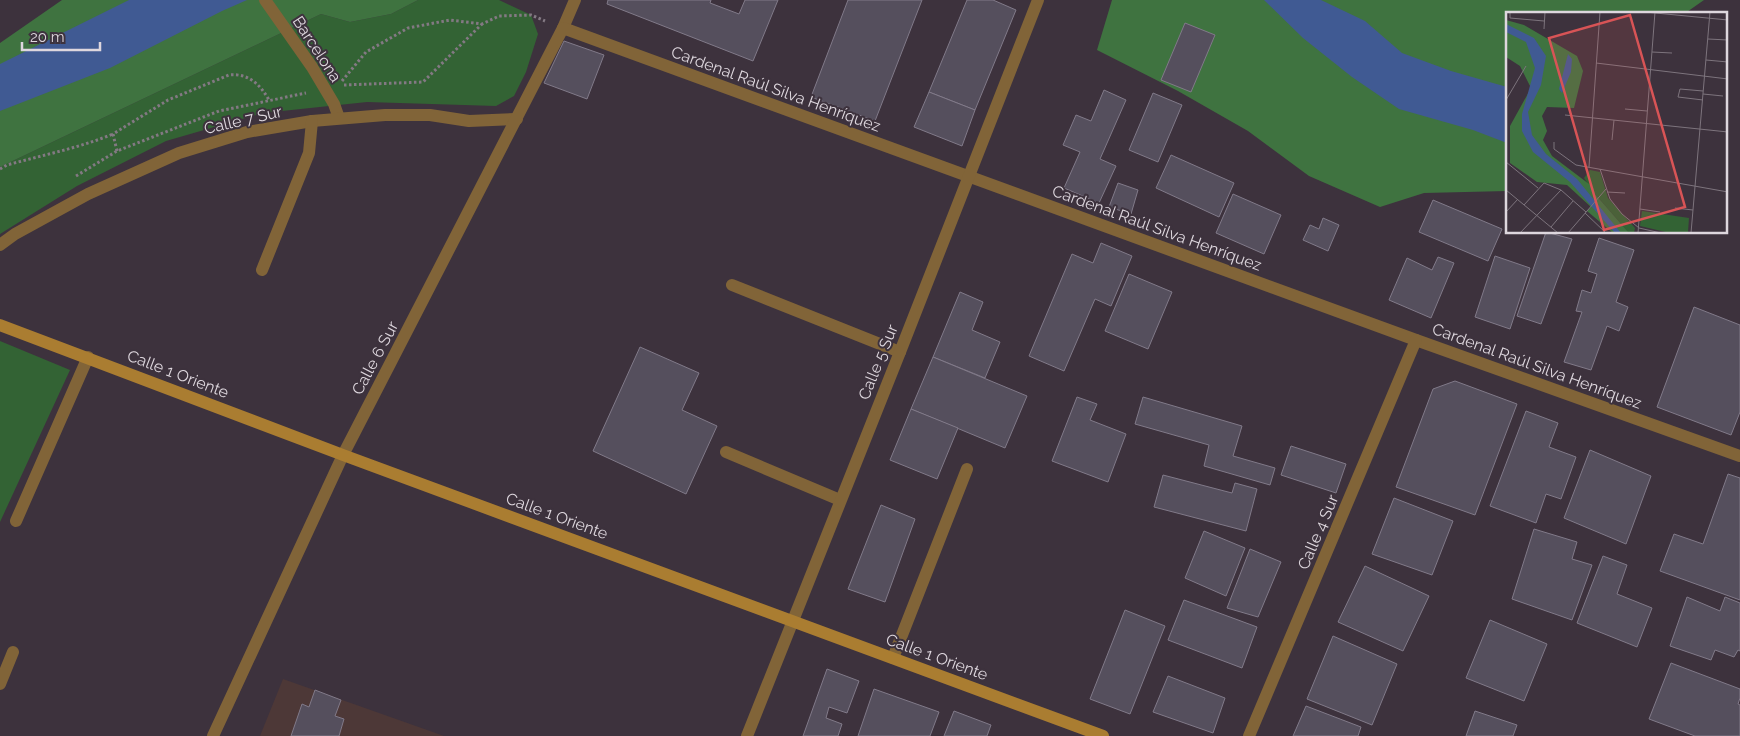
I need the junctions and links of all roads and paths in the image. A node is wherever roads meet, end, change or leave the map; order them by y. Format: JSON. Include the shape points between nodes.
{"nodes":[{"id":1,"x":265,"y":0,"type":"edge"},
{"id":2,"x":575,"y":0,"type":"edge"},
{"id":3,"x":1038,"y":0,"type":"edge"},
{"id":4,"x":563,"y":28,"type":"junction"},
{"id":5,"x":339,"y":86,"type":"dead end"},
{"id":6,"x":269,"y":100,"type":"dead end"},
{"id":7,"x":338,"y":118,"type":"junction"},
{"id":8,"x":517,"y":119,"type":"junction"},
{"id":9,"x":312,"y":121,"type":"junction"},
{"id":10,"x":113,"y":134,"type":"junction"},
{"id":11,"x":117,"y":151,"type":"dead end"},
{"id":12,"x":0,"y":169,"type":"edge"},
{"id":13,"x":969,"y":176,"type":"junction"},
{"id":14,"x":0,"y":245,"type":"edge"},
{"id":15,"x":262,"y":270,"type":"dead end"},
{"id":16,"x":732,"y":285,"type":"dead end"},
{"id":17,"x":0,"y":325,"type":"edge"},
{"id":18,"x":1416,"y":340,"type":"junction"},
{"id":19,"x":900,"y":352,"type":"junction"},
{"id":20,"x":88,"y":357,"type":"junction"},
{"id":21,"x":726,"y":452,"type":"dead end"},
{"id":22,"x":342,"y":454,"type":"junction"},
{"id":23,"x":1740,"y":456,"type":"edge"},
{"id":24,"x":967,"y":469,"type":"dead end"},
{"id":25,"x":840,"y":500,"type":"junction"},
{"id":26,"x":16,"y":521,"type":"dead end"},
{"id":27,"x":792,"y":621,"type":"junction"},
{"id":28,"x":13,"y":652,"type":"dead end"},
{"id":29,"x":893,"y":658,"type":"junction"},
{"id":30,"x":0,"y":684,"type":"edge"},
{"id":31,"x":213,"y":736,"type":"edge"},
{"id":32,"x":747,"y":736,"type":"edge"},
{"id":33,"x":1103,"y":736,"type":"edge"},
{"id":34,"x":1249,"y":736,"type":"edge"}],
"edges":[{"from":1,"to":7,"type":"street","name":"Barcelona","via":[[312,67],[334,104]]},
{"from":2,"to":4,"type":"street","name":"Calle 6 Sur"},
{"from":3,"to":13,"type":"street","name":"Calle 5 Sur"},
{"from":4,"to":5,"type":"path","via":[[531,16],[499,16],[482,24],[450,20],[408,28],[366,52]]},
{"from":4,"to":8,"type":"street","name":"Calle 6 Sur"},
{"from":4,"to":13,"type":"street","name":"Cardenal Raúl Silva Henríquez"},
{"from":6,"to":10,"type":"path","via":[[252,79],[238,74],[228,75],[168,100]]},
{"from":7,"to":8,"type":"street","name":"Calle 7 Sur","via":[[385,115],[469,121]]},
{"from":7,"to":9,"type":"street","name":"Calle 7 Sur"},
{"from":8,"to":22,"type":"street","name":"Calle 6 Sur"},
{"from":9,"to":14,"type":"street","name":"Calle 7 Sur","via":[[247,132],[179,153],[88,194]]},
{"from":9,"to":15,"type":"street","via":[[310,152]]},
{"from":10,"to":11,"type":"path"},
{"from":10,"to":12,"type":"path"},
{"from":13,"to":18,"type":"street","name":"Cardenal Raúl Silva Henríquez"},
{"from":13,"to":19,"type":"street","name":"Calle 5 Sur"},
{"from":16,"to":19,"type":"street"},
{"from":17,"to":20,"type":"main road","name":"Calle 1 Oriente"},
{"from":18,"to":23,"type":"street","name":"Cardenal Raúl Silva Henríquez"},
{"from":18,"to":34,"type":"street","name":"Calle 4 Sur"},
{"from":19,"to":25,"type":"street","name":"Calle 5 Sur"},
{"from":20,"to":22,"type":"main road","name":"Calle 1 Oriente"},
{"from":20,"to":26,"type":"street"},
{"from":21,"to":25,"type":"street"},
{"from":22,"to":27,"type":"main road","name":"Calle 1 Oriente"},
{"from":22,"to":31,"type":"street","name":"Calle 6 Sur"},
{"from":24,"to":29,"type":"street"},
{"from":25,"to":27,"type":"street","name":"Calle 5 Sur"},
{"from":27,"to":29,"type":"main road","name":"Calle 1 Oriente"},
{"from":27,"to":32,"type":"street","name":"Calle 5 Sur"},
{"from":28,"to":30,"type":"street"},
{"from":29,"to":33,"type":"main road","name":"Calle 1 Oriente"}]}
